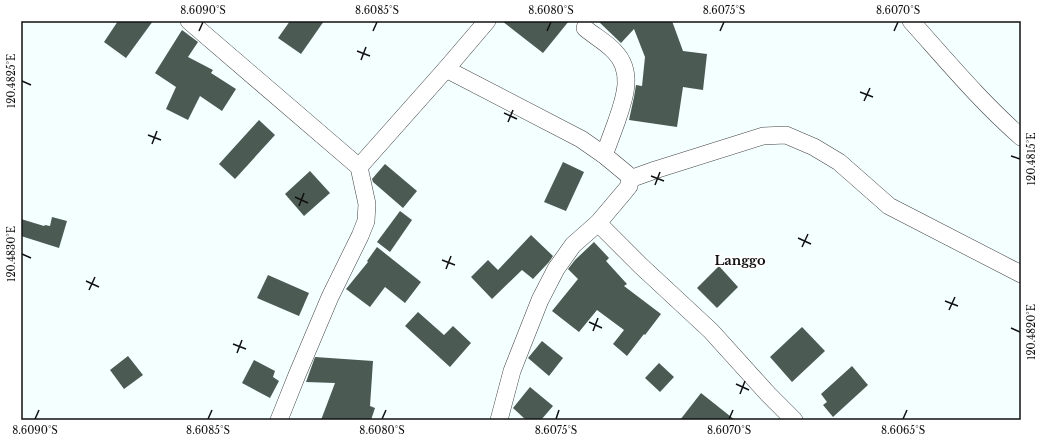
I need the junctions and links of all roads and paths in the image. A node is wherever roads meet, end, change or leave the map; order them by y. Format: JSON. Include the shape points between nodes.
{"nodes":[{"id":1,"x":189,"y":21,"type":"edge"},
{"id":2,"x":487,"y":21,"type":"edge"},
{"id":3,"x":911,"y":21,"type":"edge"},
{"id":4,"x":207,"y":27,"type":"edge"},
{"id":5,"x":585,"y":28,"type":"dead end"},
{"id":6,"x":446,"y":69,"type":"junction"},
{"id":7,"x":1021,"y":137,"type":"edge"},
{"id":8,"x":604,"y":155,"type":"junction"},
{"id":9,"x":358,"y":167,"type":"junction"},
{"id":10,"x":630,"y":179,"type":"junction"},
{"id":11,"x":598,"y":223,"type":"junction"},
{"id":12,"x":1021,"y":274,"type":"edge"},
{"id":13,"x":279,"y":420,"type":"edge"},
{"id":14,"x":499,"y":420,"type":"edge"},
{"id":15,"x":794,"y":420,"type":"edge"}],
"edges":[{"from":1,"to":4,"type":"street"},
{"from":2,"to":6,"type":"street"},
{"from":3,"to":7,"type":"street","via":[[975,93]]},
{"from":4,"to":9,"type":"street"},
{"from":5,"to":8,"type":"street","via":[[614,50],[626,74],[627,83],[622,107]]},
{"from":6,"to":8,"type":"street","via":[[581,139]]},
{"from":6,"to":9,"type":"street"},
{"from":8,"to":10,"type":"street"},
{"from":9,"to":13,"type":"street","via":[[367,204],[366,221],[330,297]]},
{"from":10,"to":11,"type":"street","via":[[626,191]]},
{"from":10,"to":12,"type":"street","via":[[763,136],[786,134],[839,162],[888,206]]},
{"from":11,"to":14,"type":"street","via":[[573,244],[540,300],[512,371]]},
{"from":11,"to":15,"type":"street","via":[[711,331]]}]}
